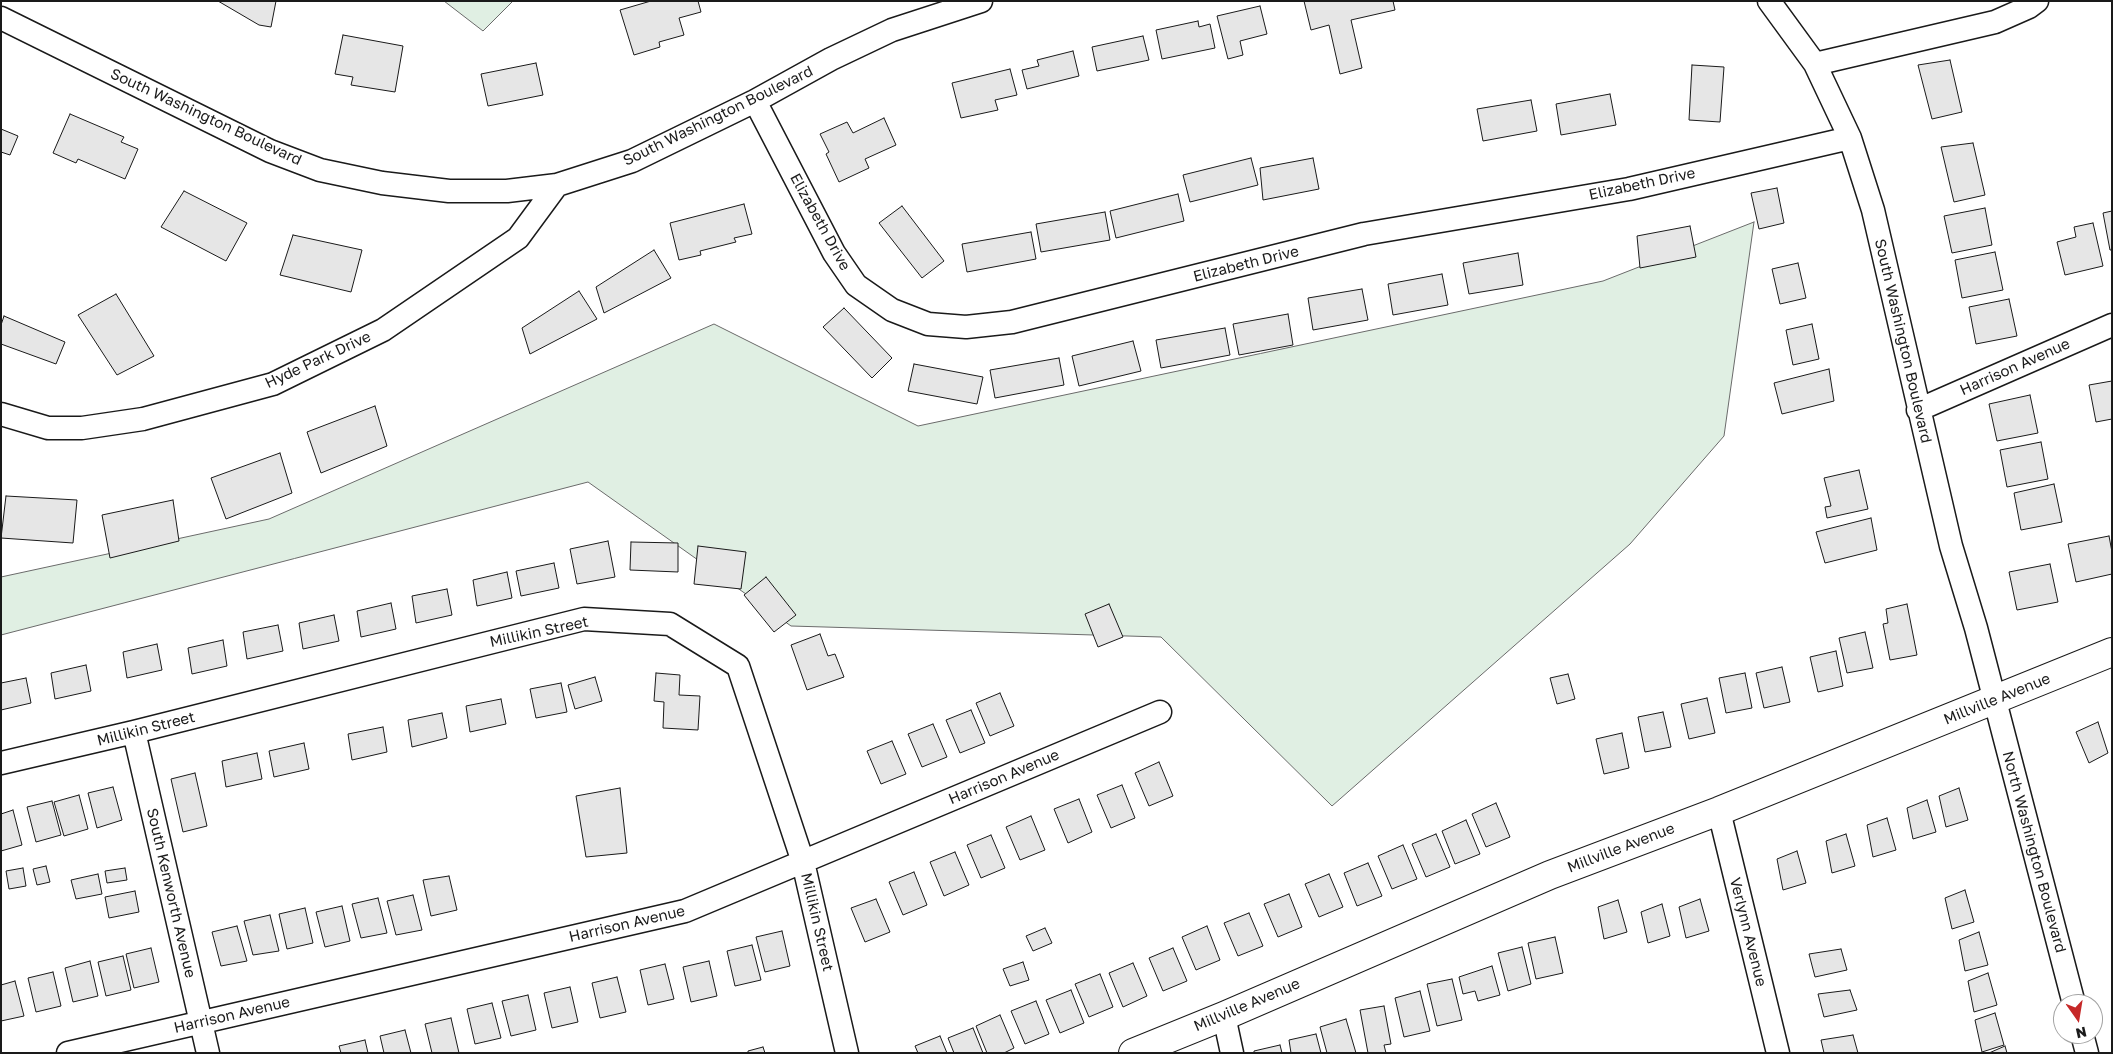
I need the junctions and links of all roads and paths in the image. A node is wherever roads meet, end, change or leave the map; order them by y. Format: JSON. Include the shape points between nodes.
{"nodes":[{"id":1,"x":981,"y":1,"type":"edge"},
{"id":2,"x":1769,"y":1,"type":"edge"},
{"id":3,"x":2037,"y":1,"type":"edge"},
{"id":4,"x":1,"y":18,"type":"edge"},
{"id":5,"x":1815,"y":64,"type":"junction"},
{"id":6,"x":755,"y":101,"type":"junction"},
{"id":7,"x":1850,"y":138,"type":"junction"},
{"id":8,"x":557,"y":185,"type":"junction"},
{"id":9,"x":2112,"y":325,"type":"edge"},
{"id":10,"x":1918,"y":410,"type":"junction"},
{"id":11,"x":1,"y":414,"type":"edge"},
{"id":12,"x":2112,"y":652,"type":"edge"},
{"id":13,"x":1994,"y":700,"type":"junction"},
{"id":14,"x":1160,"y":712,"type":"dead end"},
{"id":15,"x":134,"y":732,"type":"junction"},
{"id":16,"x":1,"y":763,"type":"edge"},
{"id":17,"x":1719,"y":811,"type":"junction"},
{"id":18,"x":803,"y":862,"type":"junction"},
{"id":19,"x":2071,"y":994,"type":"edge"},
{"id":20,"x":1224,"y":1016,"type":"junction"},
{"id":21,"x":201,"y":1022,"type":"junction"},
{"id":22,"x":68,"y":1053,"type":"edge"},
{"id":23,"x":208,"y":1053,"type":"edge"},
{"id":24,"x":847,"y":1053,"type":"edge"},
{"id":25,"x":1133,"y":1053,"type":"edge"},
{"id":26,"x":1232,"y":1053,"type":"edge"},
{"id":27,"x":1778,"y":1053,"type":"edge"}],
"edges":[{"from":1,"to":6,"type":"street","name":"South Washington Boulevard","via":[[892,30]]},
{"from":2,"to":5,"type":"street","name":"South Washington Boulevard"},
{"from":3,"to":5,"type":"street","via":[[1995,22]]},
{"from":4,"to":8,"type":"street","name":"South Washington Boulevard","via":[[270,151],[320,170],[382,183],[449,191],[507,191]]},
{"from":5,"to":7,"type":"street","name":"South Washington Boulevard"},
{"from":6,"to":7,"type":"street","name":"Elizabeth Drive","via":[[834,252],[856,284],[892,310],[928,324],[966,327],[1012,322],[1364,234],[1630,189]]},
{"from":6,"to":8,"type":"street","name":"South Washington Boulevard","via":[[632,162]]},
{"from":7,"to":10,"type":"street","name":"South Washington Boulevard","via":[[1873,210]]},
{"from":8,"to":11,"type":"street","name":"Hyde Park Drive","via":[[518,238],[383,330],[273,384],[143,419],[82,428],[48,428]]},
{"from":9,"to":10,"type":"street","name":"Harrison Avenue"},
{"from":10,"to":13,"type":"street","name":"South Washington Boulevard","via":[[1951,546]]},
{"from":12,"to":13,"type":"main road","name":"Millville Avenue"},
{"from":13,"to":17,"type":"main road","name":"Millville Avenue"},
{"from":13,"to":19,"type":"street","name":"North Washington Boulevard"},
{"from":14,"to":18,"type":"street","name":"Harrison Avenue"},
{"from":15,"to":16,"type":"street","name":"Millikin Street"},
{"from":15,"to":18,"type":"street","name":"Millikin Street","via":[[584,619],[670,624],[738,666]]},
{"from":15,"to":21,"type":"street","name":"South Kenworth Avenue"},
{"from":17,"to":20,"type":"main road","name":"Millville Avenue","via":[[1550,875]]},
{"from":17,"to":27,"type":"street","name":"Verlynn Avenue"},
{"from":18,"to":21,"type":"street","name":"Harrison Avenue","via":[[685,911]]},
{"from":18,"to":24,"type":"street","name":"Millikin Street"},
{"from":20,"to":25,"type":"main road","name":"Millville Avenue"},
{"from":20,"to":26,"type":"street"},
{"from":21,"to":22,"type":"street","name":"Harrison Avenue"},
{"from":21,"to":23,"type":"street","name":"South Kenworth Avenue"}]}
